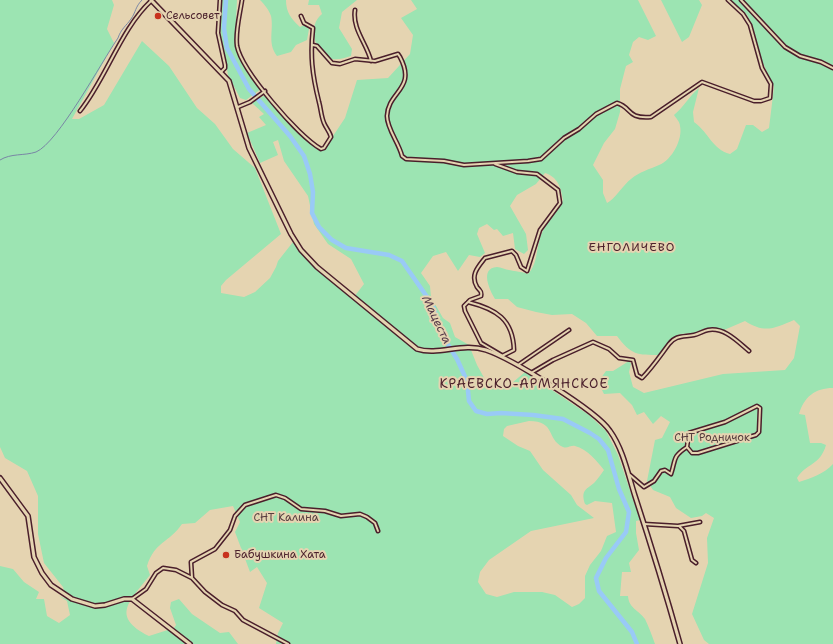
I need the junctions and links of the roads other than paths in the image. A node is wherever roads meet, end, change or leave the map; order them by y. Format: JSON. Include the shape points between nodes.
{"nodes":[{"id":1,"x":152,"y":0,"type":"edge"},
{"id":2,"x":220,"y":0,"type":"edge"},
{"id":3,"x":242,"y":0,"type":"edge"},
{"id":4,"x":728,"y":0,"type":"edge"},
{"id":5,"x":741,"y":0,"type":"edge"},
{"id":6,"x":355,"y":10,"type":"dead end"},
{"id":7,"x":301,"y":16,"type":"dead end"},
{"id":8,"x":313,"y":45,"type":"junction"},
{"id":9,"x":371,"y":61,"type":"junction"},
{"id":10,"x":833,"y":68,"type":"edge"},
{"id":11,"x":221,"y":72,"type":"junction"},
{"id":12,"x":265,"y":91,"type":"junction"},
{"id":13,"x":238,"y":107,"type":"junction"},
{"id":14,"x":80,"y":111,"type":"dead end"},
{"id":15,"x":494,"y":163,"type":"junction"},
{"id":16,"x":468,"y":302,"type":"junction"},
{"id":17,"x":569,"y":330,"type":"dead end"},
{"id":18,"x":748,"y":351,"type":"dead end"},
{"id":19,"x":502,"y":356,"type":"junction"},
{"id":20,"x":518,"y":366,"type":"junction"},
{"id":21,"x":530,"y":373,"type":"junction"},
{"id":22,"x":687,"y":447,"type":"junction"},
{"id":23,"x":629,"y":474,"type":"junction"},
{"id":24,"x":0,"y":478,"type":"edge"},
{"id":25,"x":700,"y":522,"type":"dead end"},
{"id":26,"x":644,"y":524,"type":"junction"},
{"id":27,"x":678,"y":526,"type":"junction"},
{"id":28,"x":378,"y":531,"type":"dead end"},
{"id":29,"x":696,"y":563,"type":"dead end"},
{"id":30,"x":190,"y":572,"type":"junction"},
{"id":31,"x":187,"y":575,"type":"junction"},
{"id":32,"x":192,"y":578,"type":"junction"},
{"id":33,"x":132,"y":599,"type":"junction"},
{"id":34,"x":286,"y":643,"type":"edge"},
{"id":35,"x":190,"y":644,"type":"edge"},
{"id":36,"x":680,"y":644,"type":"edge"}],
"edges":[{"from":1,"to":11,"type":"street"},
{"from":1,"to":14,"type":"street","via":[[137,16],[100,77],[90,99]]},
{"from":2,"to":11,"type":"street","via":[[218,33],[226,68]]},
{"from":3,"to":12,"type":"street","via":[[237,38],[240,56],[251,75]]},
{"from":4,"to":15,"type":"street","via":[[743,14],[750,25],[762,68],[771,84],[771,96],[766,101],[754,101],[702,82],[651,118],[633,116],[617,102],[596,114],[541,158]]},
{"from":5,"to":10,"type":"street","via":[[785,47],[800,56]]},
{"from":6,"to":9,"type":"street","via":[[356,25]]},
{"from":7,"to":8,"type":"street","via":[[304,24],[313,28]]},
{"from":8,"to":9,"type":"street","via":[[332,62],[340,64],[355,59]]},
{"from":8,"to":12,"type":"street","via":[[310,53],[316,93],[323,122],[331,137],[324,148],[321,149],[300,132]]},
{"from":9,"to":15,"type":"street","via":[[398,54],[401,58],[406,77],[389,106],[387,119],[402,156],[406,159],[464,165]]},
{"from":11,"to":13,"type":"street","via":[[229,81]]},
{"from":12,"to":13,"type":"street"},
{"from":13,"to":19,"type":"street","via":[[249,148],[291,234],[301,250],[317,267],[413,347],[423,351],[434,351],[464,346]]},
{"from":15,"to":16,"type":"street","via":[[517,172],[541,176],[558,190],[560,203],[540,230],[529,270],[523,270],[512,251],[489,255],[474,273],[481,296]]},
{"from":16,"to":19,"type":"street","via":[[464,306],[465,311],[477,337],[482,344]]},
{"from":16,"to":19,"type":"street","via":[[491,309],[510,326],[514,350]]},
{"from":17,"to":20,"type":"street"},
{"from":18,"to":21,"type":"street","via":[[727,334],[710,330],[692,336],[677,337],[642,378],[638,375],[633,360],[619,358],[609,349],[593,342]]},
{"from":19,"to":20,"type":"street"},
{"from":20,"to":21,"type":"street"},
{"from":21,"to":23,"type":"street","via":[[603,422],[613,436]]},
{"from":22,"to":22,"type":"street","via":[[688,433],[725,422],[757,406],[760,408],[759,432],[756,435],[698,453]]},
{"from":22,"to":23,"type":"street","via":[[675,456],[671,474],[665,470],[661,471],[646,487]]},
{"from":23,"to":26,"type":"street"},
{"from":24,"to":33,"type":"street","via":[[28,516],[34,557],[51,584],[72,599],[95,606]]},
{"from":25,"to":27,"type":"street"},
{"from":26,"to":27,"type":"street"},
{"from":26,"to":36,"type":"street"},
{"from":27,"to":29,"type":"street","via":[[684,531],[692,560]]},
{"from":28,"to":30,"type":"street","via":[[375,523],[360,514],[341,516],[325,511],[301,509],[276,495],[245,505],[235,516],[230,530],[215,549],[191,562]]},
{"from":30,"to":31,"type":"street"},
{"from":30,"to":32,"type":"street"},
{"from":31,"to":32,"type":"street"},
{"from":31,"to":33,"type":"street","via":[[163,568],[156,573],[146,589]]},
{"from":32,"to":34,"type":"street","via":[[205,592],[235,611],[243,620]]},
{"from":33,"to":35,"type":"street"}]}
